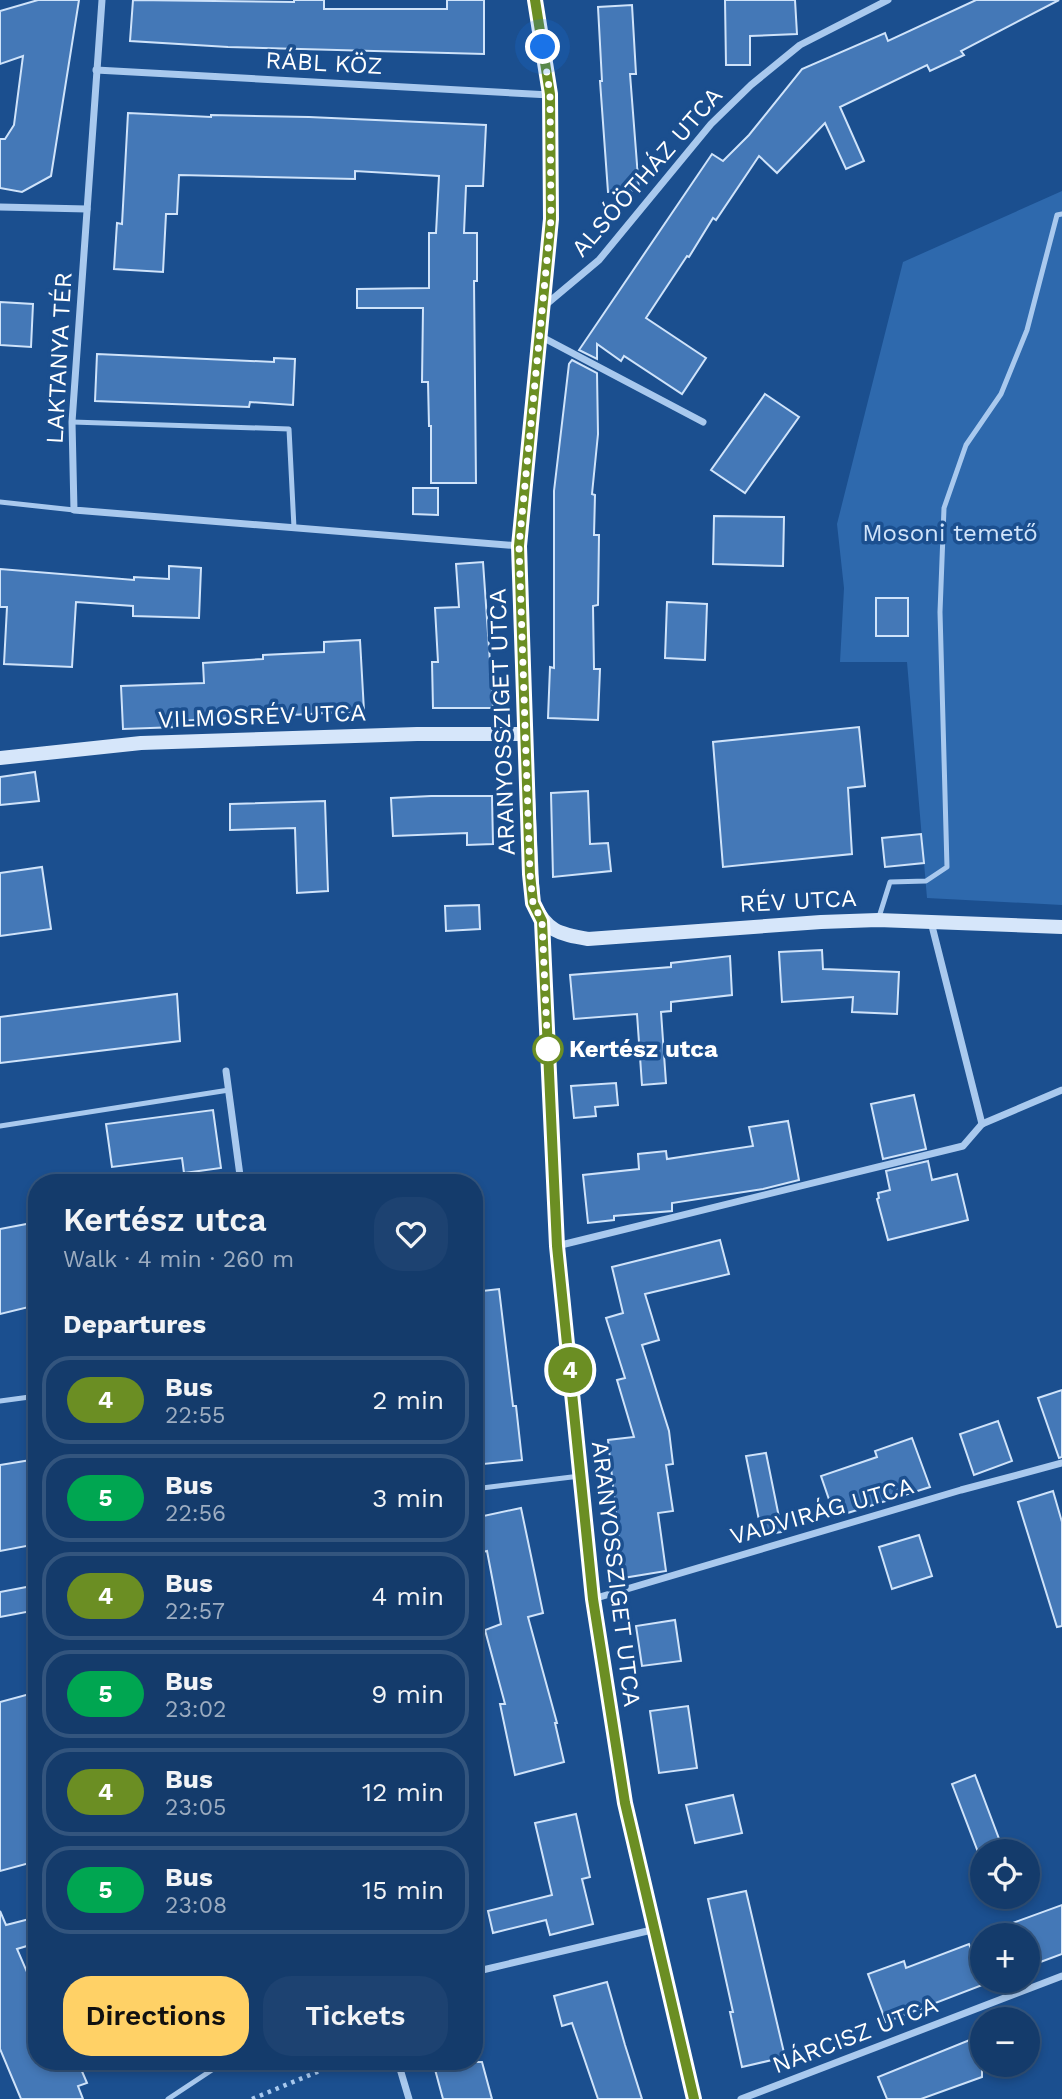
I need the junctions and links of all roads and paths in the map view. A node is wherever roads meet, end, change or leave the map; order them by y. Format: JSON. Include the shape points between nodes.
{"nodes":[{"id":1,"x":102,"y":0,"type":"edge"},
{"id":2,"x":535,"y":0,"type":"edge"},
{"id":3,"x":888,"y":0,"type":"edge"},
{"id":4,"x":96,"y":70,"type":"junction"},
{"id":5,"x":550,"y":94,"type":"junction"},
{"id":6,"x":0,"y":207,"type":"edge"},
{"id":7,"x":86,"y":209,"type":"junction"},
{"id":8,"x":1062,"y":214,"type":"edge"},
{"id":9,"x":542,"y":308,"type":"junction"},
{"id":10,"x":540,"y":336,"type":"junction"},
{"id":11,"x":72,"y":422,"type":"junction"},
{"id":12,"x":702,"y":422,"type":"dead end"},
{"id":13,"x":0,"y":502,"type":"edge"},
{"id":14,"x":74,"y":510,"type":"junction"},
{"id":15,"x":294,"y":528,"type":"junction"},
{"id":16,"x":519,"y":546,"type":"junction"},
{"id":17,"x":525,"y":734,"type":"junction"},
{"id":18,"x":0,"y":758,"type":"edge"},
{"id":19,"x":878,"y":920,"type":"junction"},
{"id":20,"x":542,"y":921,"type":"junction"},
{"id":21,"x":932,"y":922,"type":"junction"},
{"id":22,"x":1062,"y":927,"type":"edge"},
{"id":23,"x":226,"y":1071,"type":"dead end"},
{"id":24,"x":229,"y":1090,"type":"junction"},
{"id":25,"x":1062,"y":1090,"type":"edge"},
{"id":26,"x":982,"y":1124,"type":"junction"},
{"id":27,"x":0,"y":1126,"type":"edge"},
{"id":28,"x":240,"y":1174,"type":"edge"},
{"id":29,"x":557,"y":1246,"type":"junction"},
{"id":30,"x":28,"y":1397,"type":"edge"},
{"id":31,"x":0,"y":1401,"type":"edge"},
{"id":32,"x":1062,"y":1464,"type":"edge"},
{"id":33,"x":580,"y":1476,"type":"junction"},
{"id":34,"x":483,"y":1488,"type":"edge"},
{"id":35,"x":593,"y":1599,"type":"junction"},
{"id":36,"x":656,"y":1929,"type":"junction"},
{"id":37,"x":483,"y":1970,"type":"edge"},
{"id":38,"x":1062,"y":1976,"type":"edge"},
{"id":39,"x":211,"y":2070,"type":"edge"},
{"id":40,"x":322,"y":2070,"type":"edge"},
{"id":41,"x":400,"y":2070,"type":"edge"},
{"id":42,"x":168,"y":2099,"type":"edge"},
{"id":43,"x":252,"y":2099,"type":"edge"},
{"id":44,"x":409,"y":2099,"type":"edge"},
{"id":45,"x":694,"y":2099,"type":"edge"},
{"id":46,"x":741,"y":2099,"type":"edge"}],
"edges":[{"from":1,"to":4,"type":"street","name":"LAKTANYA TÉR"},
{"from":2,"to":5,"type":"street","name":"ARANYOSSZIGET UTCA"},
{"from":3,"to":9,"type":"street","name":"ALSÓÖTHÁZ UTCA","via":[[800,45],[751,85],[711,124],[598,260]]},
{"from":4,"to":5,"type":"street","name":"RÁBL KÖZ"},
{"from":4,"to":7,"type":"street","name":"LAKTANYA TÉR"},
{"from":5,"to":9,"type":"street","name":"ARANYOSSZIGET UTCA","via":[[551,219]]},
{"from":6,"to":7,"type":"street"},
{"from":7,"to":11,"type":"street","name":"LAKTANYA TÉR"},
{"from":8,"to":19,"type":"lane","via":[[1058,215],[1027,330],[1001,394],[965,446],[944,508],[940,612],[947,867],[926,881],[890,882]]},
{"from":9,"to":10,"type":"street","name":"ARANYOSSZIGET UTCA"},
{"from":10,"to":12,"type":"street"},
{"from":10,"to":16,"type":"street","name":"ARANYOSSZIGET UTCA"},
{"from":11,"to":14,"type":"street","name":"LAKTANYA TÉR"},
{"from":11,"to":15,"type":"lane","via":[[289,429]]},
{"from":13,"to":14,"type":"lane"},
{"from":14,"to":15,"type":"street"},
{"from":15,"to":16,"type":"street"},
{"from":16,"to":17,"type":"street","name":"ARANYOSSZIGET UTCA"},
{"from":17,"to":18,"type":"main road","name":"VILMOSRÉV UTCA","via":[[141,743]]},
{"from":17,"to":20,"type":"main road","name":"ARANYOSSZIGET UTCA","via":[[533,903]]},
{"from":19,"to":20,"type":"main road","name":"RÉV UTCA","via":[[588,939],[560,934]]},
{"from":19,"to":21,"type":"main road","name":"RÉV UTCA"},
{"from":20,"to":29,"type":"street","name":"ARANYOSSZIGET UTCA"},
{"from":21,"to":22,"type":"main road","name":"RÉV UTCA"},
{"from":21,"to":26,"type":"street"},
{"from":23,"to":24,"type":"street"},
{"from":24,"to":27,"type":"lane"},
{"from":24,"to":28,"type":"street"},
{"from":25,"to":26,"type":"street"},
{"from":26,"to":29,"type":"street","via":[[963,1146]]},
{"from":29,"to":33,"type":"street","name":"ARANYOSSZIGET UTCA"},
{"from":30,"to":31,"type":"lane"},
{"from":32,"to":35,"type":"street","name":"VADVIRÁG UTCA"},
{"from":33,"to":34,"type":"lane"},
{"from":33,"to":35,"type":"street","name":"ARANYOSSZIGET UTCA"},
{"from":35,"to":36,"type":"street","name":"ARANYOSSZIGET UTCA","via":[[625,1803]]},
{"from":36,"to":37,"type":"street"},
{"from":36,"to":45,"type":"street","name":"ARANYOSSZIGET UTCA"},
{"from":38,"to":46,"type":"street","name":"NÁRCISZ UTCA"},
{"from":39,"to":42,"type":"lane"},
{"from":40,"to":43,"type":"path"},
{"from":41,"to":44,"type":"street"}]}
